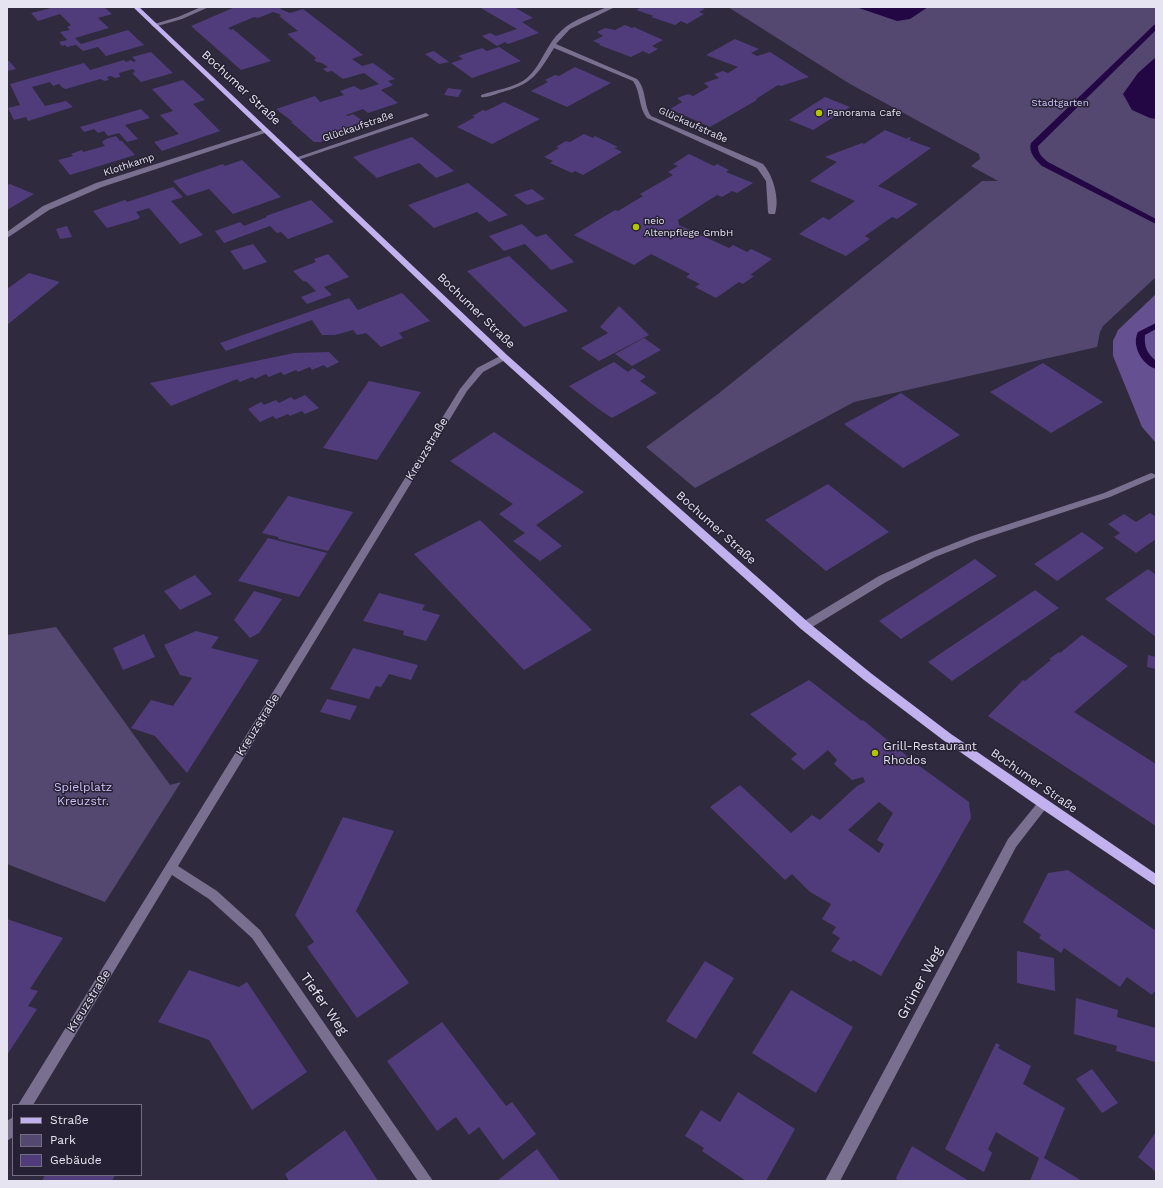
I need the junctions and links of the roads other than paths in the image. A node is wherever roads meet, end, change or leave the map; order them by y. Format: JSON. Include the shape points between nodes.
{"nodes":[{"id":1,"x":136,"y":7,"type":"edge"},
{"id":2,"x":206,"y":7,"type":"edge"},
{"id":3,"x":612,"y":7,"type":"edge"},
{"id":4,"x":154,"y":25,"type":"junction"},
{"id":5,"x":552,"y":45,"type":"junction"},
{"id":6,"x":483,"y":96,"type":"dead end"},
{"id":7,"x":426,"y":115,"type":"dead end"},
{"id":8,"x":266,"y":131,"type":"junction"},
{"id":9,"x":296,"y":159,"type":"junction"},
{"id":10,"x":772,"y":212,"type":"dead end"},
{"id":11,"x":7,"y":236,"type":"edge"},
{"id":12,"x":504,"y":357,"type":"junction"},
{"id":13,"x":1151,"y":476,"type":"dead end"},
{"id":14,"x":805,"y":626,"type":"junction"},
{"id":15,"x":1043,"y":804,"type":"junction"},
{"id":16,"x":171,"y":868,"type":"junction"},
{"id":17,"x":1156,"y":881,"type":"edge"},
{"id":18,"x":26,"y":1104,"type":"edge"},
{"id":19,"x":426,"y":1181,"type":"edge"},
{"id":20,"x":832,"y":1181,"type":"edge"}],
"edges":[{"from":1,"to":4,"type":"main road","name":"Bochumer Straße"},
{"from":2,"to":4,"type":"street"},
{"from":3,"to":5,"type":"street","via":[[570,27]]},
{"from":4,"to":8,"type":"main road","name":"Bochumer Straße"},
{"from":5,"to":6,"type":"street","via":[[528,79]]},
{"from":5,"to":10,"type":"street","name":"Glückaufstraße","via":[[635,80],[640,84],[644,112],[649,117],[760,166],[767,172]]},
{"from":7,"to":9,"type":"street","name":"Glückaufstraße"},
{"from":8,"to":9,"type":"main road","name":"Bochumer Straße"},
{"from":8,"to":11,"type":"street","name":"Klothkamp","via":[[99,185],[46,208]]},
{"from":9,"to":12,"type":"main road","name":"Bochumer Straße"},
{"from":12,"to":14,"type":"main road","name":"Bochumer Straße"},
{"from":12,"to":16,"type":"street","name":"Kreuzstraße","via":[[480,370],[464,389]]},
{"from":13,"to":14,"type":"street","via":[[1106,495],[975,538],[932,555],[854,595]]},
{"from":14,"to":15,"type":"main road","name":"Bochumer Straße","via":[[935,728]]},
{"from":15,"to":17,"type":"main road","name":"Bochumer Straße"},
{"from":15,"to":20,"type":"street","name":"Grüner Weg","via":[[1012,843]]},
{"from":16,"to":18,"type":"street","name":"Kreuzstraße"},
{"from":16,"to":19,"type":"street","name":"Tiefer Weg","via":[[213,895],[256,934]]}]}
